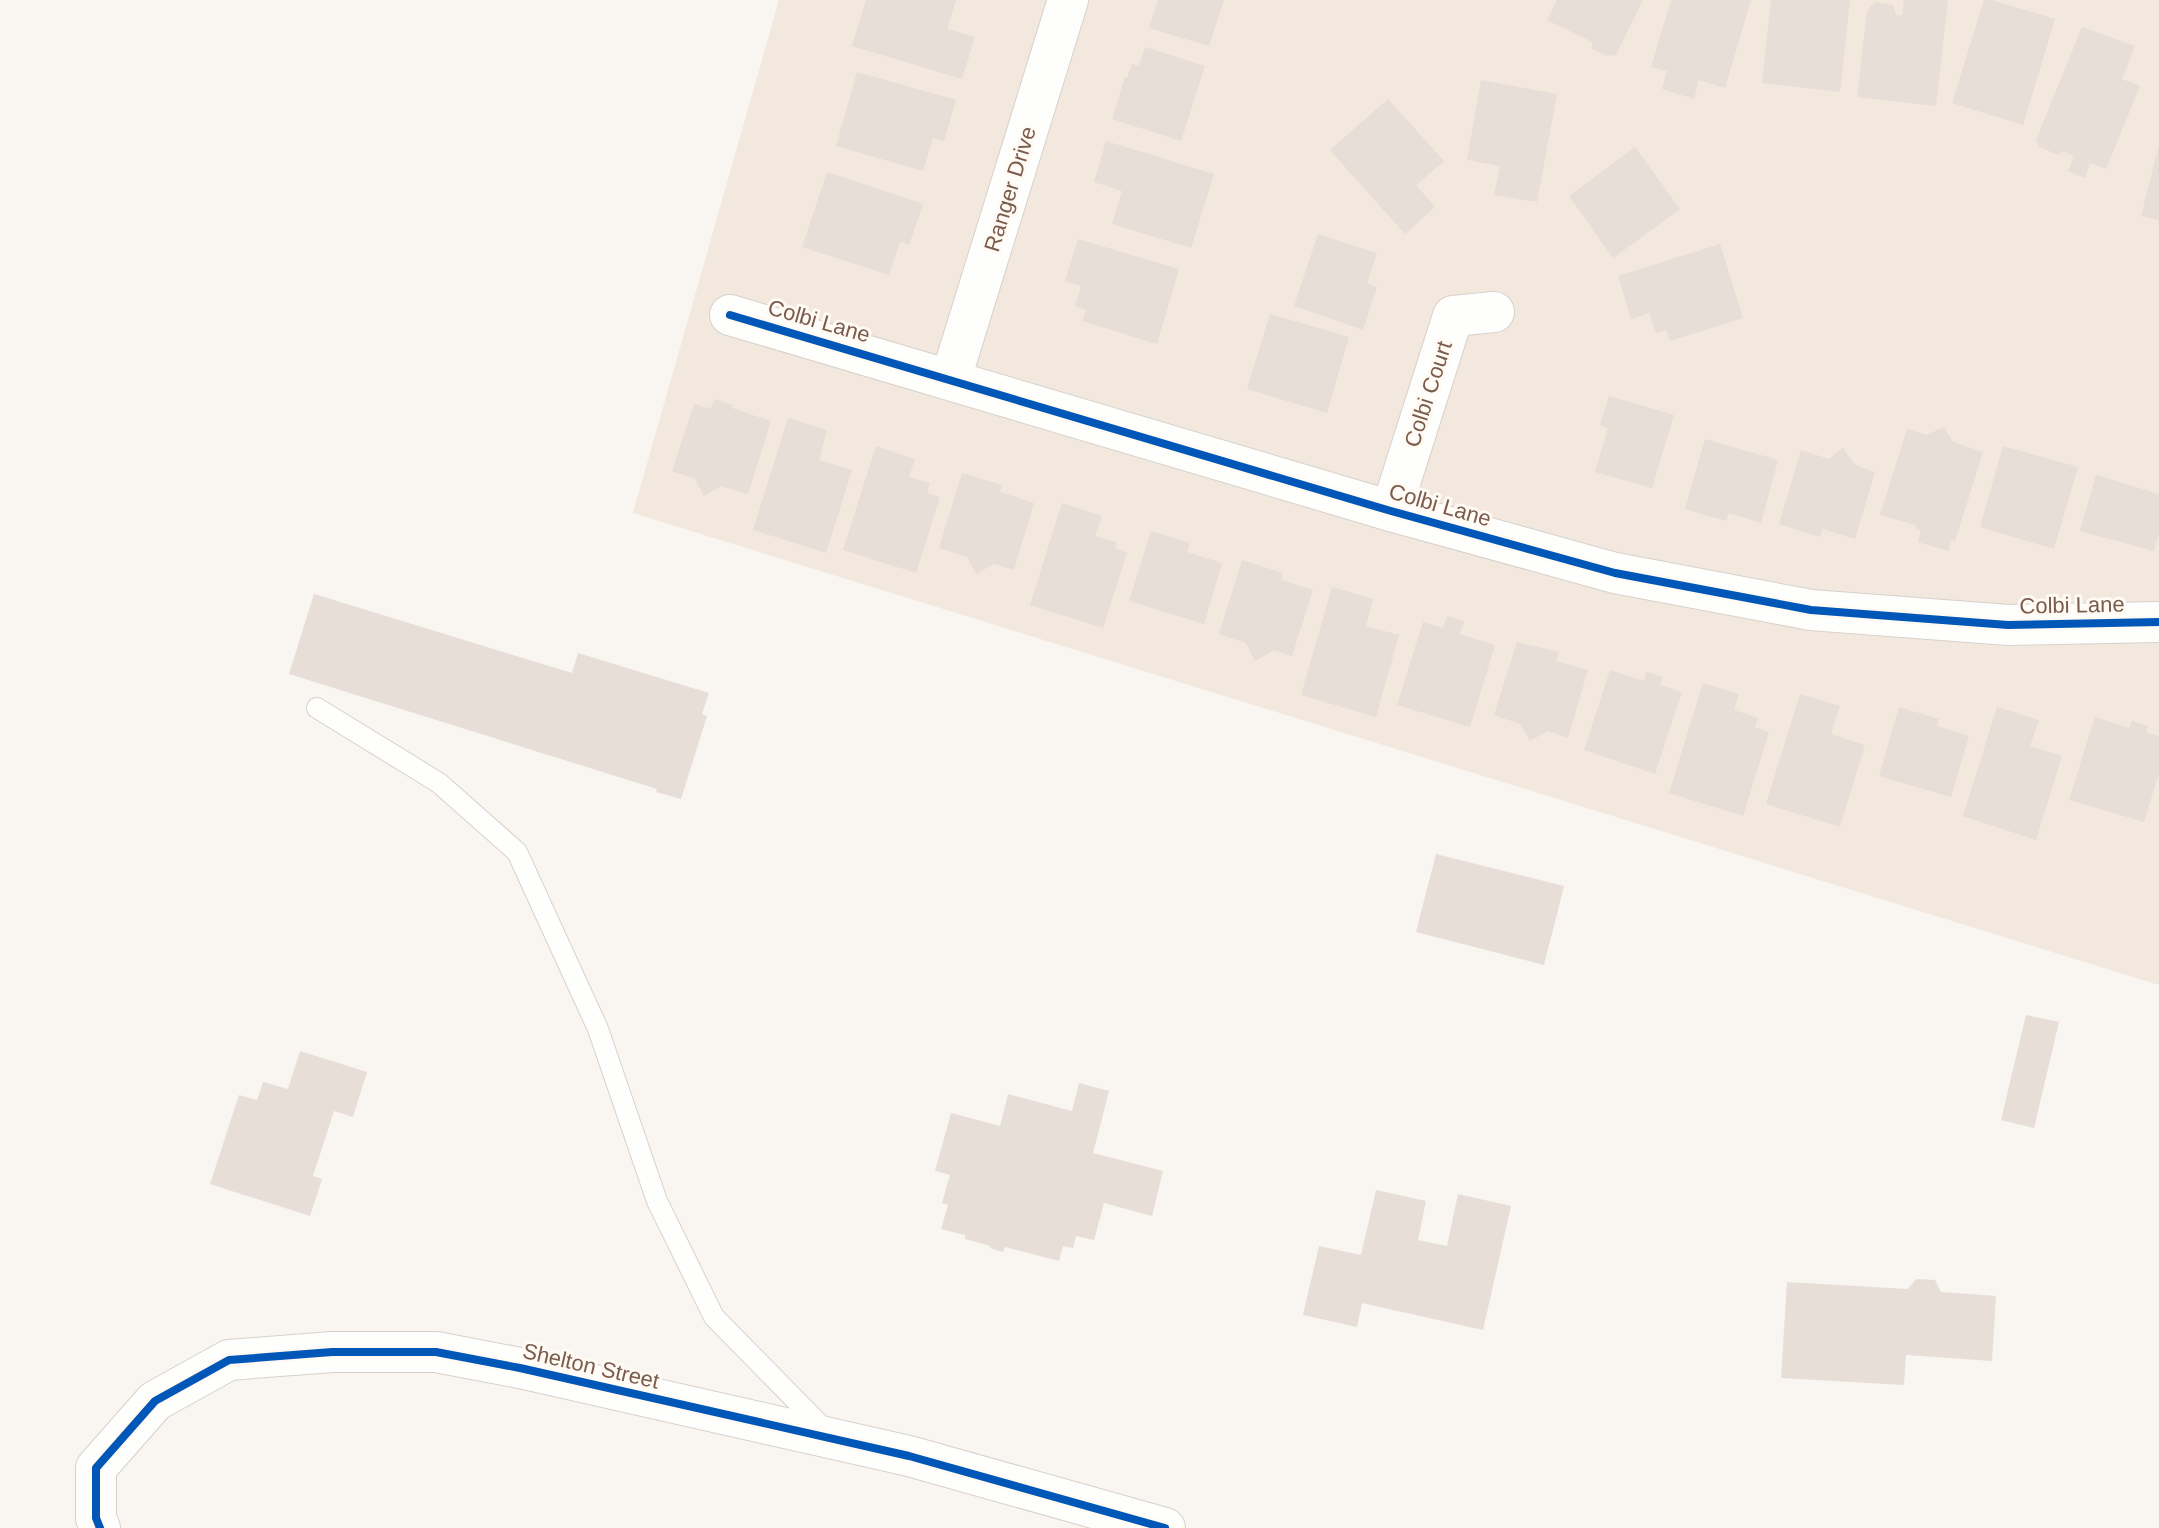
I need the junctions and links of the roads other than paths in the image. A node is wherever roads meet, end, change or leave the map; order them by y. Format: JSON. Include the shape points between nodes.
{"nodes":[{"id":1,"x":1068,"y":0,"type":"edge"},
{"id":2,"x":1494,"y":312,"type":"dead end"},
{"id":3,"x":730,"y":315,"type":"dead end"},
{"id":4,"x":951,"y":378,"type":"junction"},
{"id":5,"x":1391,"y":511,"type":"junction"},
{"id":6,"x":2159,"y":622,"type":"edge"},
{"id":7,"x":317,"y":708,"type":"dead end"},
{"id":8,"x":834,"y":1438,"type":"junction"},
{"id":9,"x":100,"y":1528,"type":"edge"},
{"id":10,"x":1165,"y":1528,"type":"edge"}],
"edges":[{"from":1,"to":4,"type":"street","name":"Ranger Drive"},
{"from":2,"to":5,"type":"street","name":"Colbi Court","via":[[1453,316]]},
{"from":3,"to":4,"type":"street","name":"Colbi Lane"},
{"from":4,"to":5,"type":"street","name":"Colbi Lane"},
{"from":5,"to":6,"type":"street","name":"Colbi Lane","via":[[1615,573],[1811,610],[2008,625]]},
{"from":7,"to":8,"type":"lane","via":[[439,783],[517,852],[598,1029],[657,1201],[714,1317]]},
{"from":8,"to":9,"type":"street","name":"Shelton Street","via":[[436,1352],[332,1352],[229,1360],[155,1401],[96,1468]]},
{"from":8,"to":10,"type":"street","name":"Shelton Street"}]}
